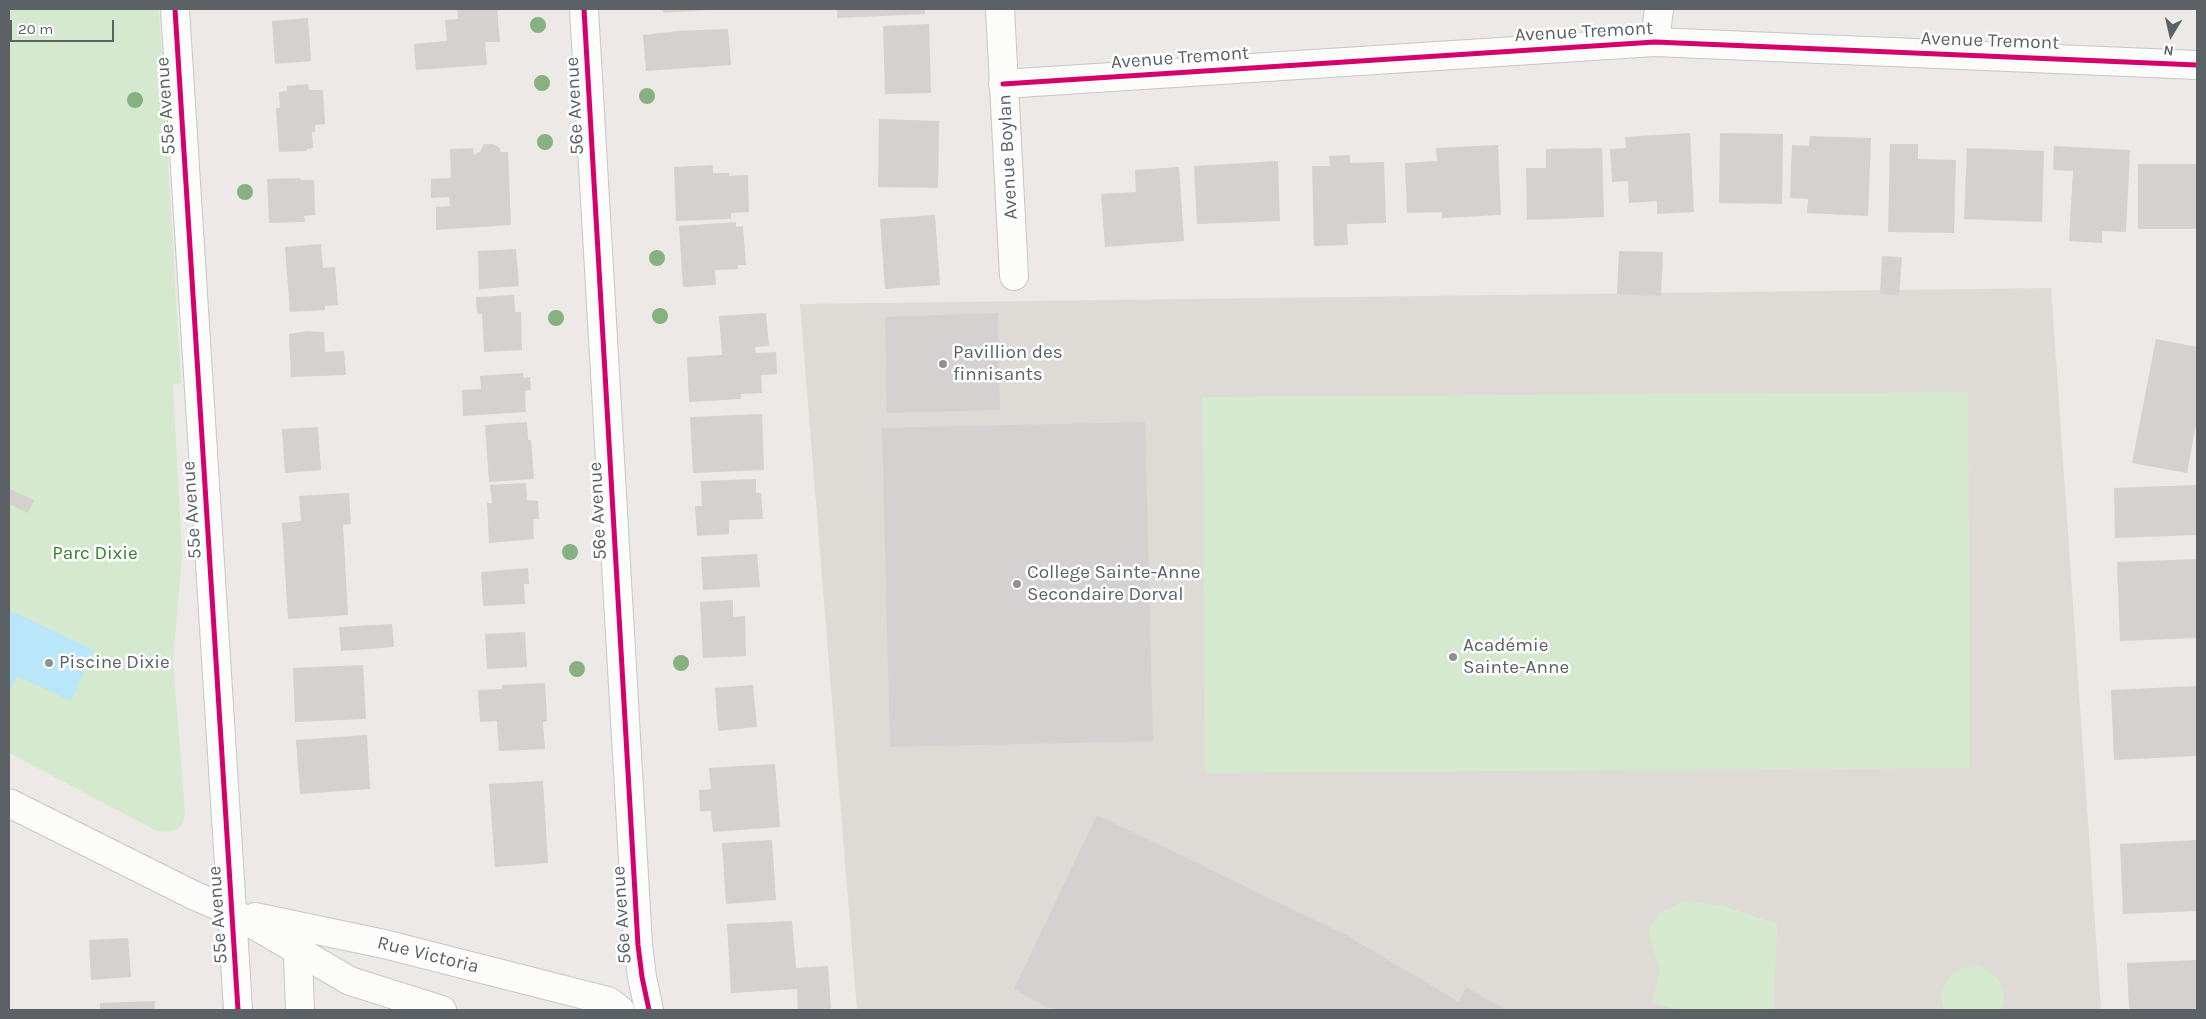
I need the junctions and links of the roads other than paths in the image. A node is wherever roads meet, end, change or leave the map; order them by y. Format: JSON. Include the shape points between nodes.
{"nodes":[{"id":1,"x":175,"y":9,"type":"edge"},
{"id":2,"x":584,"y":9,"type":"edge"},
{"id":3,"x":1000,"y":9,"type":"edge"},
{"id":4,"x":1659,"y":9,"type":"edge"},
{"id":5,"x":1655,"y":42,"type":"junction"},
{"id":6,"x":2197,"y":65,"type":"edge"},
{"id":7,"x":1003,"y":84,"type":"junction"},
{"id":8,"x":1014,"y":276,"type":"dead end"},
{"id":9,"x":9,"y":803,"type":"edge"},
{"id":10,"x":232,"y":912,"type":"junction"},
{"id":11,"x":297,"y":938,"type":"junction"},
{"id":12,"x":238,"y":1010,"type":"edge"},
{"id":13,"x":300,"y":1010,"type":"edge"},
{"id":14,"x":442,"y":1010,"type":"edge"},
{"id":15,"x":620,"y":1010,"type":"edge"},
{"id":16,"x":649,"y":1010,"type":"edge"}],
"edges":[{"from":1,"to":10,"type":"street","name":"55e Avenue"},
{"from":2,"to":16,"type":"street","name":"56e Avenue","via":[[638,945]]},
{"from":3,"to":7,"type":"street","name":"Avenue Boylan"},
{"from":4,"to":5,"type":"street"},
{"from":5,"to":6,"type":"street","name":"Avenue Tremont"},
{"from":5,"to":7,"type":"street","name":"Avenue Tremont"},
{"from":7,"to":8,"type":"street","name":"Avenue Boylan"},
{"from":9,"to":10,"type":"street","name":"Rue Victoria"},
{"from":10,"to":11,"type":"street","name":"Rue Victoria"},
{"from":10,"to":12,"type":"street","name":"55e Avenue"},
{"from":11,"to":13,"type":"street"},
{"from":11,"to":14,"type":"street","name":"Rue Victoria","via":[[350,981]]},
{"from":11,"to":15,"type":"street","name":"Rue Victoria","via":[[384,944],[608,1001]]}]}
